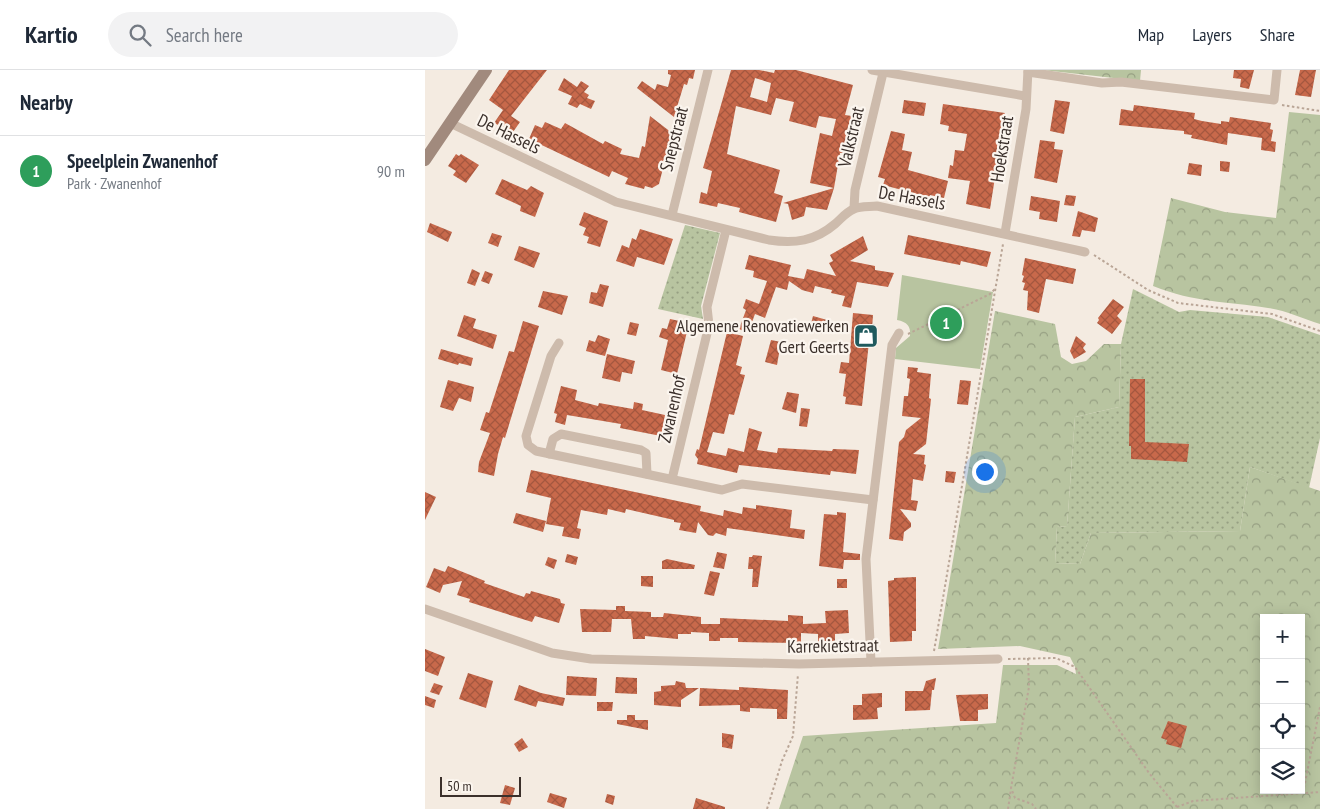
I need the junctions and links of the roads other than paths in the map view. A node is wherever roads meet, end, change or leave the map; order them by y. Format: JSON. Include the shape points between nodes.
{"nodes":[{"id":1,"x":486,"y":70,"type":"edge"},
{"id":2,"x":708,"y":70,"type":"edge"},
{"id":3,"x":872,"y":70,"type":"edge"},
{"id":4,"x":1277,"y":70,"type":"edge"},
{"id":5,"x":1028,"y":71,"type":"edge"},
{"id":6,"x":883,"y":73,"type":"junction"},
{"id":7,"x":1025,"y":96,"type":"junction"},
{"id":8,"x":450,"y":123,"type":"junction"},
{"id":9,"x":425,"y":160,"type":"edge"},
{"id":10,"x":854,"y":208,"type":"junction"},
{"id":11,"x":672,"y":215,"type":"junction"},
{"id":12,"x":726,"y":230,"type":"junction"},
{"id":13,"x":1005,"y":233,"type":"junction"},
{"id":14,"x":1085,"y":252,"type":"road end"},
{"id":15,"x":899,"y":333,"type":"road end"},
{"id":16,"x":559,"y":343,"type":"dead end"},
{"id":17,"x":549,"y":454,"type":"junction"},
{"id":18,"x":647,"y":474,"type":"junction"},
{"id":19,"x":672,"y":479,"type":"junction"},
{"id":20,"x":873,"y":500,"type":"junction"},
{"id":21,"x":425,"y":608,"type":"edge"},
{"id":22,"x":998,"y":659,"type":"road end"},
{"id":23,"x":871,"y":662,"type":"junction"}],
"edges":[{"from":1,"to":8,"type":"street"},
{"from":2,"to":11,"type":"street","name":"Snepstraat"},
{"from":3,"to":6,"type":"street"},
{"from":4,"to":5,"type":"street","via":[[1274,100],[1121,82],[1102,83]]},
{"from":5,"to":7,"type":"street","name":"Hoekstraat"},
{"from":6,"to":7,"type":"street"},
{"from":6,"to":10,"type":"street","name":"Valkstraat","via":[[855,190]]},
{"from":7,"to":13,"type":"street","name":"Hoekstraat","via":[[1026,109]]},
{"from":8,"to":9,"type":"street"},
{"from":8,"to":11,"type":"street","name":"De Hassels","via":[[616,202]]},
{"from":10,"to":12,"type":"street","name":"De Hassels","via":[[817,237],[803,241],[787,243]]},
{"from":10,"to":13,"type":"street","name":"De Hassels","via":[[877,206]]},
{"from":11,"to":12,"type":"street","name":"De Hassels"},
{"from":12,"to":19,"type":"street","name":"Zwanenhof","via":[[707,307],[709,324]]},
{"from":13,"to":14,"type":"street","name":"De Hassels"},
{"from":15,"to":20,"type":"street","via":[[892,345]]},
{"from":16,"to":17,"type":"street","via":[[551,356],[526,436],[528,445]]},
{"from":17,"to":18,"type":"street"},
{"from":17,"to":18,"type":"street","name":"Zwanenhof","via":[[553,439],[561,434],[641,450],[648,457]]},
{"from":18,"to":19,"type":"street"},
{"from":19,"to":20,"type":"street","via":[[722,490],[742,484]]},
{"from":20,"to":23,"type":"street","via":[[866,559]]},
{"from":21,"to":23,"type":"street","name":"Karrekietstraat","via":[[552,653],[591,659],[799,664]]},
{"from":22,"to":23,"type":"street","name":"Karrekietstraat"}]}
